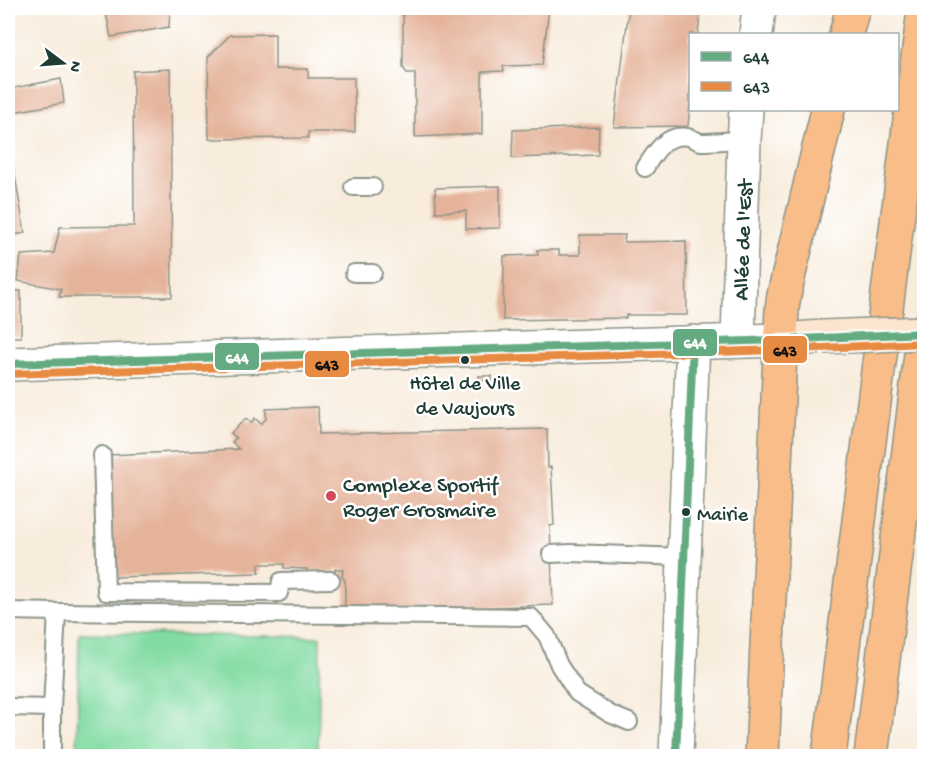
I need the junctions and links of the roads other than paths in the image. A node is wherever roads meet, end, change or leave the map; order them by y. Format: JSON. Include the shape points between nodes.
{"nodes":[{"id":1,"x":853,"y":8,"type":"edge"},
{"id":2,"x":924,"y":10,"type":"edge"},
{"id":3,"x":846,"y":33,"type":"edge"},
{"id":4,"x":828,"y":111,"type":"edge"},
{"id":5,"x":745,"y":125,"type":"edge"},
{"id":6,"x":645,"y":168,"type":"dead end"},
{"id":7,"x":353,"y":187,"type":"dead end"},
{"id":8,"x":373,"y":187,"type":"dead end"},
{"id":9,"x":354,"y":273,"type":"dead end"},
{"id":10,"x":373,"y":273,"type":"dead end"},
{"id":11,"x":924,"y":332,"type":"edge"},
{"id":12,"x":738,"y":340,"type":"junction"},
{"id":13,"x":780,"y":340,"type":"junction"},
{"id":14,"x":693,"y":342,"type":"junction"},
{"id":15,"x":8,"y":364,"type":"edge"},
{"id":16,"x":102,"y":454,"type":"dead end"},
{"id":17,"x":551,"y":554,"type":"dead end"},
{"id":18,"x":684,"y":557,"type":"junction"},
{"id":19,"x":331,"y":580,"type":"dead end"},
{"id":20,"x":279,"y":593,"type":"junction"},
{"id":21,"x":8,"y":611,"type":"edge"},
{"id":22,"x":57,"y":612,"type":"junction"},
{"id":23,"x":279,"y":614,"type":"junction"},
{"id":24,"x":8,"y":707,"type":"edge"},
{"id":25,"x":52,"y":708,"type":"junction"},
{"id":26,"x":629,"y":722,"type":"dead end"},
{"id":27,"x":52,"y":756,"type":"edge"},
{"id":28,"x":676,"y":756,"type":"edge"},
{"id":29,"x":762,"y":756,"type":"edge"},
{"id":30,"x":829,"y":756,"type":"edge"},
{"id":31,"x":871,"y":756,"type":"edge"}],
"edges":[{"from":1,"to":3,"type":"highway"},
{"from":2,"to":30,"type":"highway"},
{"from":4,"to":13,"type":"highway","via":[[784,295]]},
{"from":5,"to":6,"type":"lane","name":"Allée de l'Est","via":[[699,142],[688,137],[665,142]]},
{"from":5,"to":12,"type":"street","name":"Allée de l'Est"},
{"from":7,"to":8,"type":"lane"},
{"from":9,"to":10,"type":"lane"},
{"from":11,"to":13,"type":"main road","bridge":true},
{"from":11,"to":31,"type":"highway"},
{"from":12,"to":13,"type":"street"},
{"from":12,"to":14,"type":"street"},
{"from":13,"to":29,"type":"highway"},
{"from":14,"to":15,"type":"street"},
{"from":14,"to":18,"type":"street"},
{"from":16,"to":20,"type":"lane","via":[[106,592]]},
{"from":17,"to":18,"type":"lane"},
{"from":18,"to":28,"type":"street"},
{"from":19,"to":20,"type":"lane","via":[[281,581]]},
{"from":20,"to":23,"type":"lane"},
{"from":21,"to":22,"type":"lane"},
{"from":22,"to":23,"type":"lane"},
{"from":22,"to":25,"type":"lane"},
{"from":23,"to":26,"type":"lane","via":[[531,617],[547,636],[577,693]]},
{"from":24,"to":25,"type":"lane"},
{"from":25,"to":27,"type":"lane"}]}
